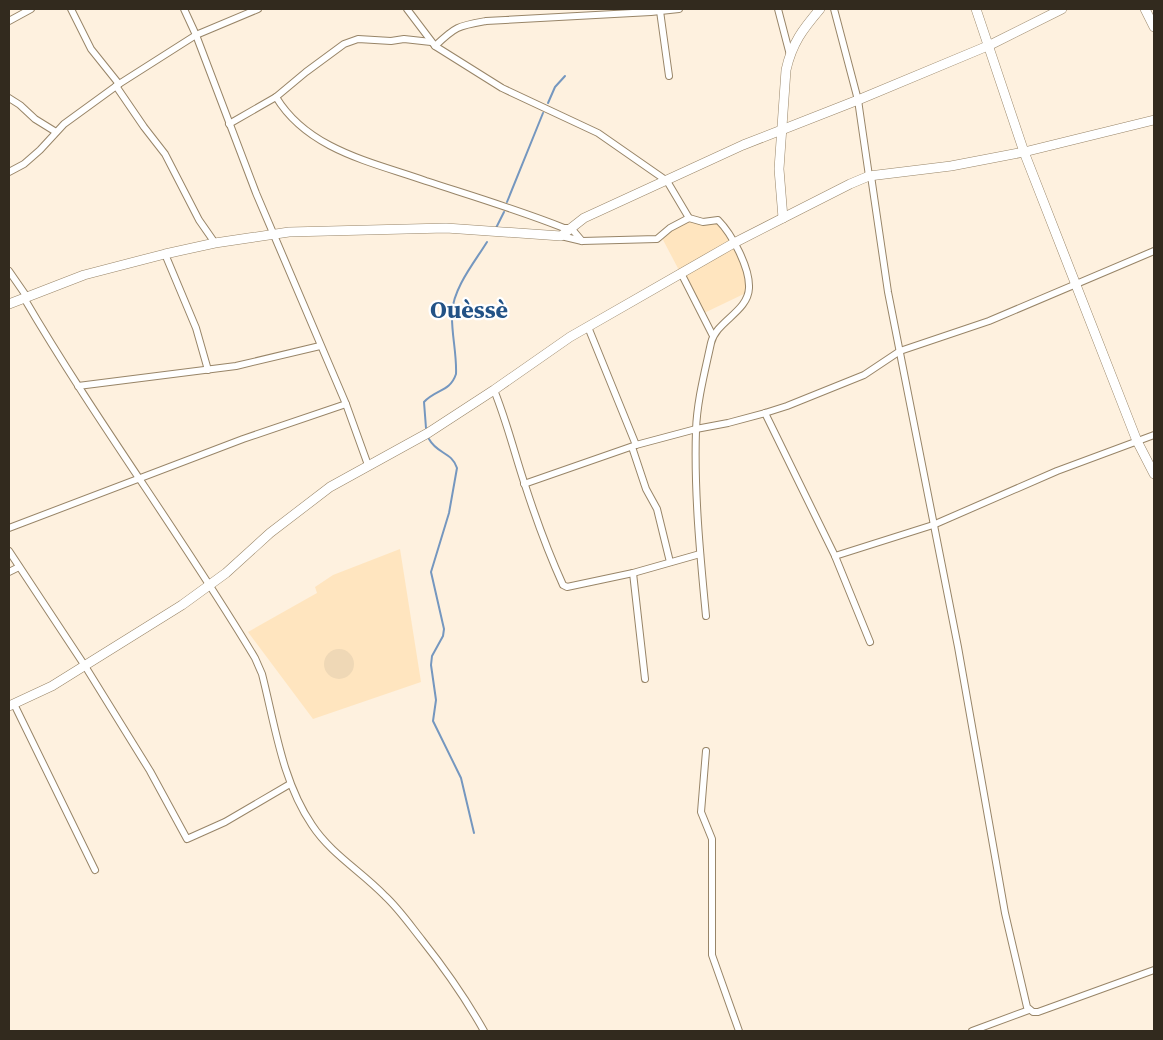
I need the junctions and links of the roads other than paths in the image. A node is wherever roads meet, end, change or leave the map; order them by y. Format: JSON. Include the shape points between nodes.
{"nodes":[{"id":1,"x":31,"y":9,"type":"edge"},
{"id":2,"x":71,"y":9,"type":"edge"},
{"id":3,"x":184,"y":9,"type":"edge"},
{"id":4,"x":258,"y":9,"type":"edge"},
{"id":5,"x":407,"y":9,"type":"edge"},
{"id":6,"x":680,"y":9,"type":"edge"},
{"id":7,"x":778,"y":9,"type":"edge"},
{"id":8,"x":820,"y":9,"type":"edge"},
{"id":9,"x":834,"y":9,"type":"edge"},
{"id":10,"x":976,"y":9,"type":"edge"},
{"id":11,"x":1062,"y":9,"type":"edge"},
{"id":12,"x":1145,"y":9,"type":"edge"},
{"id":13,"x":660,"y":11,"type":"junction"},
{"id":14,"x":9,"y":21,"type":"edge"},
{"id":15,"x":1154,"y":27,"type":"edge"},
{"id":16,"x":196,"y":35,"type":"junction"},
{"id":17,"x":433,"y":44,"type":"junction"},
{"id":18,"x":990,"y":45,"type":"junction"},
{"id":19,"x":790,"y":55,"type":"junction"},
{"id":20,"x":669,"y":76,"type":"dead end"},
{"id":21,"x":117,"y":85,"type":"junction"},
{"id":22,"x":276,"y":97,"type":"junction"},
{"id":23,"x":9,"y":98,"type":"edge"},
{"id":24,"x":858,"y":100,"type":"junction"},
{"id":25,"x":1154,"y":120,"type":"edge"},
{"id":26,"x":229,"y":124,"type":"junction"},
{"id":27,"x":781,"y":130,"type":"junction"},
{"id":28,"x":56,"y":132,"type":"junction"},
{"id":29,"x":1024,"y":152,"type":"junction"},
{"id":30,"x":9,"y":172,"type":"edge"},
{"id":31,"x":870,"y":176,"type":"junction"},
{"id":32,"x":668,"y":180,"type":"junction"},
{"id":33,"x":689,"y":218,"type":"junction"},
{"id":34,"x":782,"y":218,"type":"junction"},
{"id":35,"x":571,"y":228,"type":"junction"},
{"id":36,"x":274,"y":234,"type":"junction"},
{"id":37,"x":561,"y":236,"type":"junction"},
{"id":38,"x":582,"y":241,"type":"junction"},
{"id":39,"x":215,"y":243,"type":"junction"},
{"id":40,"x":734,"y":243,"type":"junction"},
{"id":41,"x":1154,"y":251,"type":"edge"},
{"id":42,"x":165,"y":254,"type":"junction"},
{"id":43,"x":9,"y":271,"type":"edge"},
{"id":44,"x":681,"y":273,"type":"junction"},
{"id":45,"x":1075,"y":285,"type":"junction"},
{"id":46,"x":25,"y":297,"type":"junction"},
{"id":47,"x":9,"y":304,"type":"edge"},
{"id":48,"x":588,"y":327,"type":"junction"},
{"id":49,"x":713,"y":336,"type":"junction"},
{"id":50,"x":320,"y":346,"type":"junction"},
{"id":51,"x":900,"y":351,"type":"junction"},
{"id":52,"x":208,"y":370,"type":"junction"},
{"id":53,"x":78,"y":386,"type":"junction"},
{"id":54,"x":494,"y":390,"type":"junction"},
{"id":55,"x":346,"y":404,"type":"junction"},
{"id":56,"x":765,"y":414,"type":"junction"},
{"id":57,"x":696,"y":428,"type":"junction"},
{"id":58,"x":1154,"y":435,"type":"edge"},
{"id":59,"x":1137,"y":441,"type":"junction"},
{"id":60,"x":634,"y":446,"type":"junction"},
{"id":61,"x":368,"y":465,"type":"junction"},
{"id":62,"x":1154,"y":474,"type":"edge"},
{"id":63,"x":138,"y":478,"type":"junction"},
{"id":64,"x":524,"y":484,"type":"junction"},
{"id":65,"x":933,"y":525,"type":"junction"},
{"id":66,"x":9,"y":528,"type":"edge"},
{"id":67,"x":9,"y":551,"type":"edge"},
{"id":68,"x":700,"y":554,"type":"junction"},
{"id":69,"x":835,"y":556,"type":"junction"},
{"id":70,"x":670,"y":562,"type":"junction"},
{"id":71,"x":19,"y":567,"type":"junction"},
{"id":72,"x":9,"y":572,"type":"edge"},
{"id":73,"x":633,"y":573,"type":"junction"},
{"id":74,"x":209,"y":586,"type":"junction"},
{"id":75,"x":706,"y":616,"type":"dead end"},
{"id":76,"x":870,"y":642,"type":"dead end"},
{"id":77,"x":86,"y":666,"type":"junction"},
{"id":78,"x":645,"y":680,"type":"dead end"},
{"id":79,"x":10,"y":705,"type":"edge"},
{"id":80,"x":706,"y":751,"type":"dead end"},
{"id":81,"x":290,"y":784,"type":"junction"},
{"id":82,"x":94,"y":870,"type":"dead end"},
{"id":83,"x":1154,"y":970,"type":"edge"},
{"id":84,"x":1029,"y":1010,"type":"junction"},
{"id":85,"x":484,"y":1031,"type":"edge"},
{"id":86,"x":739,"y":1031,"type":"edge"},
{"id":87,"x":972,"y":1031,"type":"edge"}],
"edges":[{"from":1,"to":14,"type":"street"},
{"from":2,"to":21,"type":"street","via":[[91,49]]},
{"from":3,"to":16,"type":"street"},
{"from":4,"to":16,"type":"street"},
{"from":5,"to":17,"type":"street"},
{"from":6,"to":13,"type":"street"},
{"from":7,"to":19,"type":"street"},
{"from":8,"to":19,"type":"street","via":[[798,36]]},
{"from":9,"to":24,"type":"street"},
{"from":10,"to":18,"type":"street"},
{"from":11,"to":18,"type":"street"},
{"from":12,"to":15,"type":"street"},
{"from":13,"to":17,"type":"street","via":[[486,21],[453,29]]},
{"from":13,"to":20,"type":"street"},
{"from":16,"to":21,"type":"street"},
{"from":16,"to":26,"type":"street"},
{"from":17,"to":22,"type":"street","via":[[404,39],[352,40],[334,50]]},
{"from":17,"to":32,"type":"street","via":[[502,88],[598,133]]},
{"from":18,"to":24,"type":"street"},
{"from":18,"to":29,"type":"street"},
{"from":19,"to":27,"type":"street"},
{"from":21,"to":28,"type":"street"},
{"from":21,"to":39,"type":"street","via":[[165,154],[199,220]]},
{"from":22,"to":26,"type":"street"},
{"from":22,"to":35,"type":"street","via":[[296,123],[334,149]]},
{"from":23,"to":28,"type":"street"},
{"from":24,"to":27,"type":"street"},
{"from":24,"to":31,"type":"street"},
{"from":25,"to":29,"type":"street"},
{"from":26,"to":36,"type":"street"},
{"from":27,"to":32,"type":"street"},
{"from":27,"to":34,"type":"street"},
{"from":28,"to":30,"type":"street","via":[[24,164]]},
{"from":29,"to":31,"type":"street","via":[[951,166]]},
{"from":29,"to":45,"type":"street"},
{"from":31,"to":34,"type":"street"},
{"from":31,"to":51,"type":"street"},
{"from":32,"to":33,"type":"street"},
{"from":32,"to":35,"type":"street","via":[[584,218]]},
{"from":33,"to":38,"type":"street","via":[[657,239]]},
{"from":33,"to":40,"type":"street","via":[[703,222],[718,220]]},
{"from":34,"to":40,"type":"street"},
{"from":35,"to":37,"type":"street"},
{"from":35,"to":38,"type":"street"},
{"from":36,"to":37,"type":"street","via":[[446,228]]},
{"from":36,"to":39,"type":"street"},
{"from":36,"to":50,"type":"street"},
{"from":37,"to":38,"type":"street"},
{"from":39,"to":42,"type":"street"},
{"from":40,"to":44,"type":"street"},
{"from":40,"to":49,"type":"street","via":[[745,266],[748,292],[743,303]]},
{"from":41,"to":45,"type":"street"},
{"from":42,"to":46,"type":"street","via":[[84,275]]},
{"from":42,"to":52,"type":"street","via":[[196,328]]},
{"from":43,"to":46,"type":"street"},
{"from":44,"to":48,"type":"street"},
{"from":44,"to":49,"type":"street"},
{"from":45,"to":51,"type":"street","via":[[989,321]]},
{"from":45,"to":59,"type":"street"},
{"from":46,"to":47,"type":"street"},
{"from":46,"to":53,"type":"street"},
{"from":48,"to":54,"type":"street"},
{"from":48,"to":60,"type":"street"},
{"from":49,"to":57,"type":"street"},
{"from":50,"to":52,"type":"street","via":[[265,361]]},
{"from":50,"to":55,"type":"street"},
{"from":51,"to":56,"type":"street","via":[[864,375]]},
{"from":51,"to":65,"type":"street"},
{"from":52,"to":53,"type":"street"},
{"from":53,"to":63,"type":"street"},
{"from":54,"to":61,"type":"street","via":[[428,433]]},
{"from":54,"to":64,"type":"street","via":[[509,428]]},
{"from":55,"to":61,"type":"street"},
{"from":55,"to":63,"type":"street"},
{"from":56,"to":57,"type":"street"},
{"from":56,"to":69,"type":"street"},
{"from":57,"to":60,"type":"street"},
{"from":57,"to":68,"type":"street"},
{"from":58,"to":59,"type":"street"},
{"from":59,"to":62,"type":"street"},
{"from":59,"to":65,"type":"street","via":[[1057,471]]},
{"from":60,"to":64,"type":"street"},
{"from":60,"to":70,"type":"street","via":[[646,489],[657,509]]},
{"from":61,"to":74,"type":"street","via":[[315,498]]},
{"from":63,"to":66,"type":"street"},
{"from":63,"to":74,"type":"street"},
{"from":64,"to":73,"type":"street","via":[[563,585],[567,587]]},
{"from":65,"to":69,"type":"street"},
{"from":65,"to":84,"type":"street","via":[[1005,912]]},
{"from":67,"to":71,"type":"street"},
{"from":68,"to":70,"type":"street"},
{"from":68,"to":75,"type":"street"},
{"from":69,"to":76,"type":"street"},
{"from":70,"to":73,"type":"street"},
{"from":71,"to":72,"type":"street"},
{"from":71,"to":77,"type":"street"},
{"from":73,"to":78,"type":"street"},
{"from":74,"to":77,"type":"street"},
{"from":74,"to":81,"type":"street","via":[[259,666]]},
{"from":77,"to":79,"type":"street"},
{"from":77,"to":81,"type":"street","via":[[187,839],[225,822]]},
{"from":79,"to":82,"type":"street"},
{"from":80,"to":86,"type":"street","via":[[701,812],[712,839],[712,955]]},
{"from":81,"to":85,"type":"street","via":[[312,826],[342,860],[368,879],[396,907],[449,974]]},
{"from":83,"to":84,"type":"street","via":[[1043,1010]]},
{"from":84,"to":87,"type":"street"}]}
